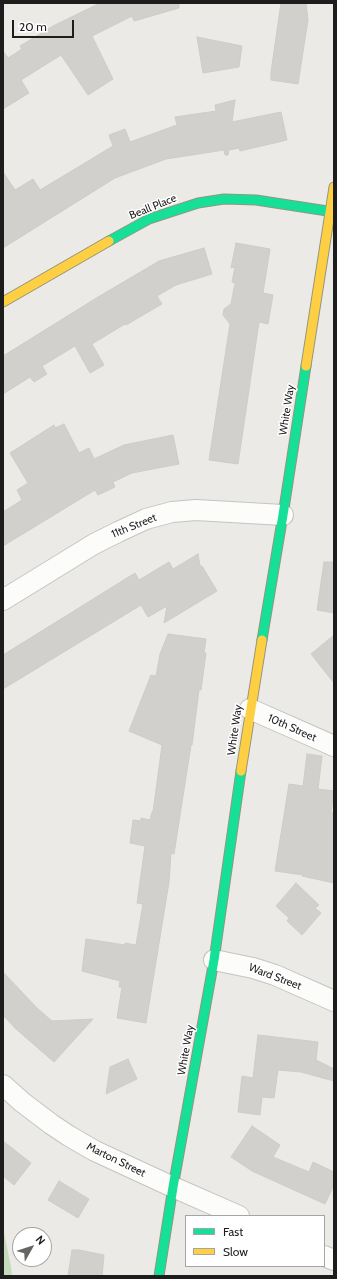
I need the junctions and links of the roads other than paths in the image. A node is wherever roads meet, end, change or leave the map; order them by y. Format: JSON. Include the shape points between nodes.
{"nodes":[{"id":1,"x":334,"y":187,"type":"edge"},
{"id":2,"x":332,"y":212,"type":"edge"},
{"id":3,"x":3,"y":302,"type":"edge"},
{"id":4,"x":282,"y":515,"type":"junction"},
{"id":5,"x":3,"y":600,"type":"edge"},
{"id":6,"x":250,"y":709,"type":"junction"},
{"id":7,"x":334,"y":746,"type":"edge"},
{"id":8,"x":214,"y":960,"type":"junction"},
{"id":9,"x":334,"y":1001,"type":"edge"},
{"id":10,"x":3,"y":1085,"type":"edge"},
{"id":11,"x":173,"y":1187,"type":"junction"},
{"id":12,"x":237,"y":1215,"type":"edge"},
{"id":13,"x":159,"y":1276,"type":"edge"}],
"edges":[{"from":1,"to":2,"type":"street","name":"White Way"},
{"from":2,"to":3,"type":"street","name":"Beall Place","via":[[256,200],[224,199],[198,203],[149,219]]},
{"from":2,"to":4,"type":"street","name":"White Way"},
{"from":4,"to":5,"type":"street","name":"11th Street","via":[[196,510],[172,512],[146,519],[94,544]]},
{"from":4,"to":6,"type":"street","name":"White Way"},
{"from":6,"to":7,"type":"street","name":"10th Street"},
{"from":6,"to":8,"type":"street","name":"White Way"},
{"from":8,"to":9,"type":"street","name":"Ward Street","via":[[275,975]]},
{"from":8,"to":11,"type":"street","name":"White Way"},
{"from":10,"to":11,"type":"street","name":"Marton Street","via":[[69,1136]]},
{"from":11,"to":12,"type":"street","name":"Marton Street"},
{"from":11,"to":13,"type":"street","name":"White Way"}]}
